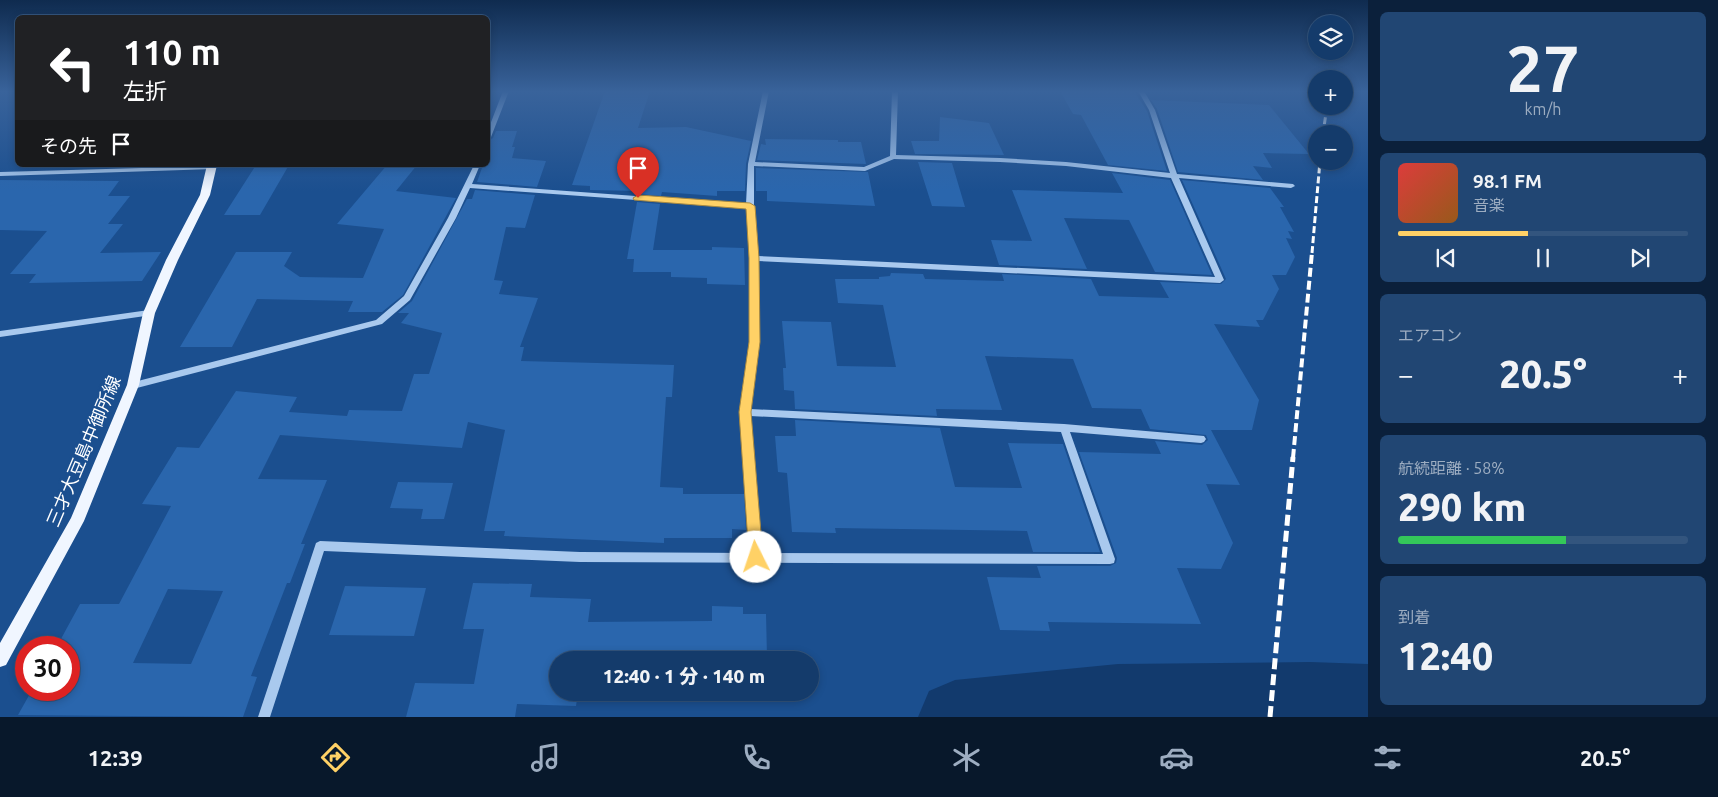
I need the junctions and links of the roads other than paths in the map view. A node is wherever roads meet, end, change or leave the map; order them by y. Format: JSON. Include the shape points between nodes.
{"nodes":[{"id":1,"x":759,"y":124,"type":"edge"},
{"id":2,"x":893,"y":124,"type":"edge"},
{"id":3,"x":1157,"y":124,"type":"edge"},
{"id":4,"x":893,"y":157,"type":"junction"},
{"id":5,"x":751,"y":164,"type":"junction"},
{"id":6,"x":212,"y":167,"type":"edge"},
{"id":7,"x":476,"y":167,"type":"edge"},
{"id":8,"x":0,"y":174,"type":"edge"},
{"id":9,"x":1174,"y":176,"type":"junction"},
{"id":10,"x":469,"y":186,"type":"junction"},
{"id":11,"x":1291,"y":186,"type":"dead end"},
{"id":12,"x":750,"y":206,"type":"junction"},
{"id":13,"x":754,"y":258,"type":"junction"},
{"id":14,"x":149,"y":313,"type":"junction"},
{"id":15,"x":0,"y":334,"type":"edge"},
{"id":16,"x":133,"y":385,"type":"junction"},
{"id":17,"x":745,"y":412,"type":"junction"},
{"id":18,"x":1064,"y":428,"type":"junction"},
{"id":19,"x":1201,"y":439,"type":"dead end"},
{"id":20,"x":756,"y":557,"type":"junction"},
{"id":21,"x":0,"y":659,"type":"edge"},
{"id":22,"x":264,"y":717,"type":"edge"}],
"edges":[{"from":1,"to":5,"type":"street"},
{"from":2,"to":4,"type":"street"},
{"from":3,"to":9,"type":"street"},
{"from":4,"to":5,"type":"street","via":[[865,169]]},
{"from":4,"to":9,"type":"street","via":[[1066,164]]},
{"from":5,"to":12,"type":"street"},
{"from":6,"to":8,"type":"street"},
{"from":6,"to":14,"type":"main road","name":"三才大豆島中御所線","via":[[205,195]]},
{"from":7,"to":10,"type":"street"},
{"from":9,"to":11,"type":"street"},
{"from":9,"to":13,"type":"street","via":[[1220,280]]},
{"from":10,"to":12,"type":"street"},
{"from":10,"to":16,"type":"street","via":[[407,298],[380,322]]},
{"from":12,"to":13,"type":"street"},
{"from":13,"to":17,"type":"street","via":[[754,342]]},
{"from":14,"to":15,"type":"street"},
{"from":14,"to":16,"type":"main road","name":"三才大豆島中御所線"},
{"from":16,"to":21,"type":"main road","name":"三才大豆島中御所線","via":[[77,521]]},
{"from":17,"to":18,"type":"street"},
{"from":17,"to":20,"type":"street"},
{"from":18,"to":19,"type":"street"},
{"from":18,"to":20,"type":"street","via":[[1110,559]]},
{"from":20,"to":22,"type":"street","via":[[580,557],[320,546]]}]}
